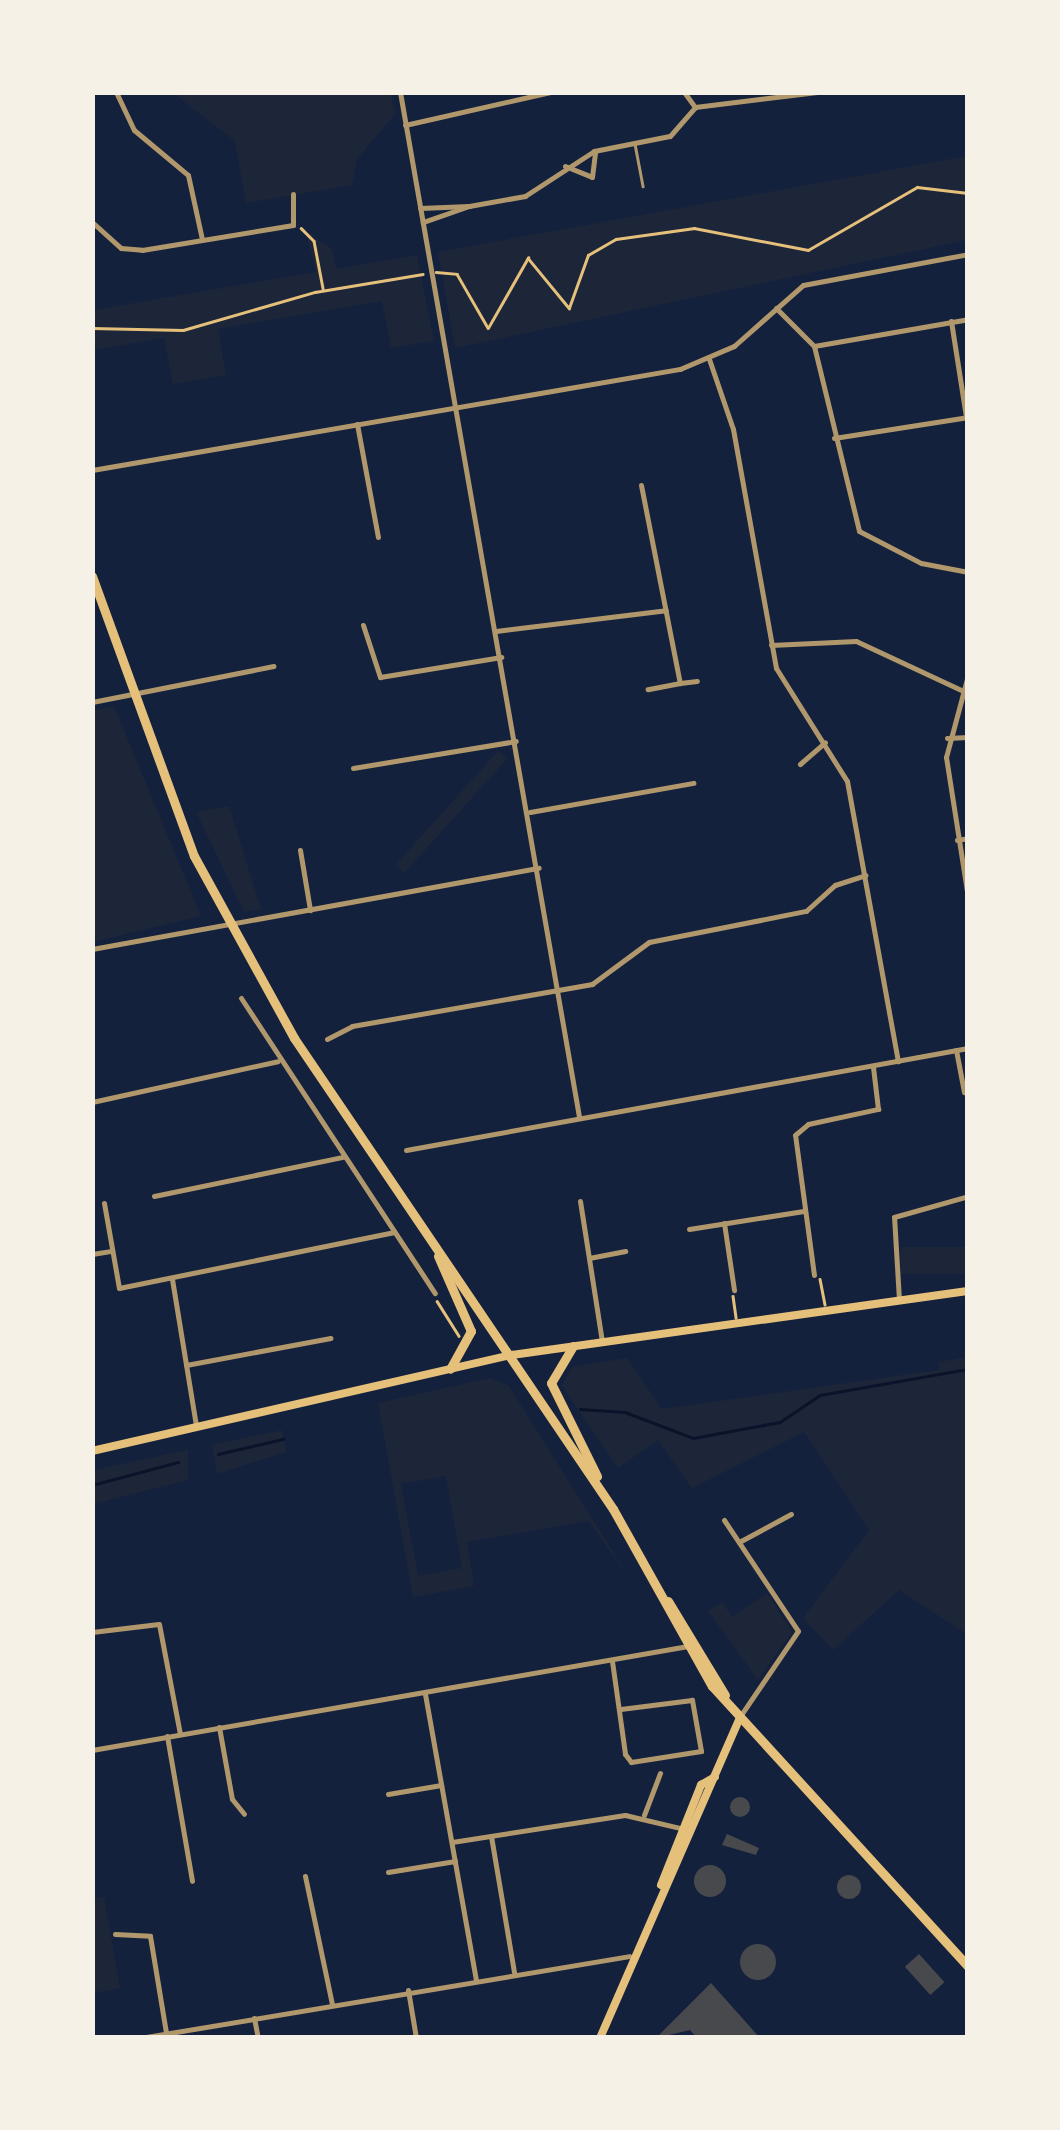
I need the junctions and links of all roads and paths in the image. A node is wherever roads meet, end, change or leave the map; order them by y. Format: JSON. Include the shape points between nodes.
{"nodes":[{"id":1,"x":116,"y":92,"type":"edge"},
{"id":2,"x":400,"y":92,"type":"edge"},
{"id":3,"x":550,"y":92,"type":"edge"},
{"id":4,"x":684,"y":92,"type":"edge"},
{"id":5,"x":818,"y":92,"type":"edge"},
{"id":6,"x":695,"y":107,"type":"junction"},
{"id":7,"x":406,"y":125,"type":"junction"},
{"id":8,"x":634,"y":142,"type":"junction"},
{"id":9,"x":594,"y":151,"type":"junction"},
{"id":10,"x":565,"y":166,"type":"junction"},
{"id":11,"x":643,"y":186,"type":"dead end"},
{"id":12,"x":968,"y":192,"type":"edge"},
{"id":13,"x":293,"y":194,"type":"dead end"},
{"id":14,"x":468,"y":206,"type":"junction"},
{"id":15,"x":420,"y":208,"type":"junction"},
{"id":16,"x":92,"y":222,"type":"edge"},
{"id":17,"x":297,"y":222,"type":"junction"},
{"id":18,"x":423,"y":222,"type":"junction"},
{"id":19,"x":202,"y":239,"type":"junction"},
{"id":20,"x":968,"y":254,"type":"edge"},
{"id":21,"x":438,"y":272,"type":"dead end"},
{"id":22,"x":426,"y":274,"type":"dead end"},
{"id":23,"x":324,"y":290,"type":"junction"},
{"id":24,"x":775,"y":308,"type":"junction"},
{"id":25,"x":968,"y":319,"type":"edge"},
{"id":26,"x":951,"y":321,"type":"junction"},
{"id":27,"x":92,"y":328,"type":"edge"},
{"id":28,"x":814,"y":346,"type":"junction"},
{"id":29,"x":709,"y":360,"type":"junction"},
{"id":30,"x":456,"y":408,"type":"junction"},
{"id":31,"x":967,"y":417,"type":"edge"},
{"id":32,"x":357,"y":424,"type":"junction"},
{"id":33,"x":834,"y":438,"type":"junction"},
{"id":34,"x":92,"y":470,"type":"edge"},
{"id":35,"x":640,"y":485,"type":"dead end"},
{"id":36,"x":378,"y":536,"type":"dead end"},
{"id":37,"x":968,"y":572,"type":"edge"},
{"id":38,"x":92,"y":576,"type":"edge"},
{"id":39,"x":667,"y":609,"type":"junction"},
{"id":40,"x":362,"y":625,"type":"dead end"},
{"id":41,"x":496,"y":631,"type":"junction"},
{"id":42,"x":771,"y":645,"type":"junction"},
{"id":43,"x":501,"y":656,"type":"junction"},
{"id":44,"x":273,"y":666,"type":"dead end"},
{"id":45,"x":968,"y":674,"type":"edge"},
{"id":46,"x":697,"y":680,"type":"dead end"},
{"id":47,"x":680,"y":684,"type":"junction"},
{"id":48,"x":648,"y":688,"type":"dead end"},
{"id":49,"x":962,"y":690,"type":"junction"},
{"id":50,"x":132,"y":699,"type":"junction"},
{"id":51,"x":92,"y":702,"type":"edge"},
{"id":52,"x":968,"y":736,"type":"edge"},
{"id":53,"x":947,"y":738,"type":"junction"},
{"id":54,"x":516,"y":741,"type":"junction"},
{"id":55,"x":825,"y":742,"type":"junction"},
{"id":56,"x":800,"y":764,"type":"dead end"},
{"id":57,"x":353,"y":768,"type":"dead end"},
{"id":58,"x":693,"y":783,"type":"dead end"},
{"id":59,"x":530,"y":812,"type":"junction"},
{"id":60,"x":968,"y":838,"type":"edge"},
{"id":61,"x":957,"y":840,"type":"junction"},
{"id":62,"x":300,"y":850,"type":"dead end"},
{"id":63,"x":539,"y":868,"type":"junction"},
{"id":64,"x":865,"y":875,"type":"junction"},
{"id":65,"x":968,"y":898,"type":"edge"},
{"id":66,"x":310,"y":910,"type":"junction"},
{"id":67,"x":227,"y":925,"type":"junction"},
{"id":68,"x":92,"y":949,"type":"edge"},
{"id":69,"x":560,"y":991,"type":"junction"},
{"id":70,"x":241,"y":998,"type":"dead end"},
{"id":71,"x":328,"y":1038,"type":"dead end"},
{"id":72,"x":968,"y":1048,"type":"edge"},
{"id":73,"x":956,"y":1050,"type":"junction"},
{"id":74,"x":278,"y":1061,"type":"junction"},
{"id":75,"x":898,"y":1061,"type":"junction"},
{"id":76,"x":873,"y":1067,"type":"junction"},
{"id":77,"x":964,"y":1092,"type":"dead end"},
{"id":78,"x":92,"y":1102,"type":"edge"},
{"id":79,"x":580,"y":1116,"type":"junction"},
{"id":80,"x":406,"y":1150,"type":"dead end"},
{"id":81,"x":343,"y":1157,"type":"junction"},
{"id":82,"x":154,"y":1196,"type":"dead end"},
{"id":83,"x":968,"y":1196,"type":"edge"},
{"id":84,"x":580,"y":1201,"type":"dead end"},
{"id":85,"x":104,"y":1203,"type":"dead end"},
{"id":86,"x":804,"y":1210,"type":"junction"},
{"id":87,"x":724,"y":1223,"type":"junction"},
{"id":88,"x":689,"y":1228,"type":"dead end"},
{"id":89,"x":394,"y":1232,"type":"junction"},
{"id":90,"x":434,"y":1244,"type":"junction"},
{"id":91,"x":112,"y":1251,"type":"junction"},
{"id":92,"x":625,"y":1251,"type":"dead end"},
{"id":93,"x":92,"y":1254,"type":"edge"},
{"id":94,"x":589,"y":1258,"type":"junction"},
{"id":95,"x":814,"y":1275,"type":"joint"},
{"id":96,"x":172,"y":1279,"type":"junction"},
{"id":97,"x":734,"y":1290,"type":"joint"},
{"id":98,"x":968,"y":1291,"type":"edge"},
{"id":99,"x":435,"y":1293,"type":"joint"},
{"id":100,"x":899,"y":1300,"type":"junction"},
{"id":101,"x":825,"y":1309,"type":"junction"},
{"id":102,"x":736,"y":1320,"type":"junction"},
{"id":103,"x":330,"y":1338,"type":"dead end"},
{"id":104,"x":465,"y":1339,"type":"dead end"},
{"id":105,"x":602,"y":1342,"type":"junction"},
{"id":106,"x":573,"y":1346,"type":"junction"},
{"id":107,"x":512,"y":1356,"type":"junction"},
{"id":108,"x":186,"y":1364,"type":"junction"},
{"id":109,"x":450,"y":1369,"type":"junction"},
{"id":110,"x":197,"y":1429,"type":"junction"},
{"id":111,"x":92,"y":1450,"type":"edge"},
{"id":112,"x":604,"y":1493,"type":"junction"},
{"id":113,"x":791,"y":1514,"type":"dead end"},
{"id":114,"x":724,"y":1520,"type":"dead end"},
{"id":115,"x":739,"y":1542,"type":"junction"},
{"id":116,"x":668,"y":1601,"type":"junction"},
{"id":117,"x":92,"y":1632,"type":"edge"},
{"id":118,"x":688,"y":1646,"type":"junction"},
{"id":119,"x":612,"y":1662,"type":"junction"},
{"id":120,"x":425,"y":1694,"type":"junction"},
{"id":121,"x":725,"y":1695,"type":"junction"},
{"id":122,"x":620,"y":1709,"type":"junction"},
{"id":123,"x":740,"y":1717,"type":"junction"},
{"id":124,"x":219,"y":1728,"type":"junction"},
{"id":125,"x":180,"y":1734,"type":"junction"},
{"id":126,"x":167,"y":1736,"type":"junction"},
{"id":127,"x":92,"y":1750,"type":"edge"},
{"id":128,"x":660,"y":1773,"type":"dead end"},
{"id":129,"x":715,"y":1776,"type":"junction"},
{"id":130,"x":441,"y":1784,"type":"junction"},
{"id":131,"x":388,"y":1794,"type":"dead end"},
{"id":132,"x":244,"y":1814,"type":"dead end"},
{"id":133,"x":644,"y":1815,"type":"junction"},
{"id":134,"x":680,"y":1828,"type":"junction"},
{"id":135,"x":491,"y":1836,"type":"junction"},
{"id":136,"x":452,"y":1842,"type":"junction"},
{"id":137,"x":455,"y":1861,"type":"junction"},
{"id":138,"x":388,"y":1872,"type":"dead end"},
{"id":139,"x":305,"y":1876,"type":"dead end"},
{"id":140,"x":192,"y":1881,"type":"dead end"},
{"id":141,"x":661,"y":1886,"type":"junction"},
{"id":142,"x":115,"y":1934,"type":"dead end"},
{"id":143,"x":629,"y":1956,"type":"junction"},
{"id":144,"x":968,"y":1966,"type":"edge"},
{"id":145,"x":514,"y":1972,"type":"junction"},
{"id":146,"x":476,"y":1978,"type":"junction"},
{"id":147,"x":408,"y":1990,"type":"junction"},
{"id":148,"x":332,"y":2004,"type":"junction"},
{"id":149,"x":254,"y":2018,"type":"junction"},
{"id":150,"x":166,"y":2033,"type":"junction"},
{"id":151,"x":140,"y":2038,"type":"edge"},
{"id":152,"x":258,"y":2038,"type":"edge"},
{"id":153,"x":416,"y":2038,"type":"edge"},
{"id":154,"x":600,"y":2038,"type":"edge"}],
"edges":[{"from":1,"to":19,"type":"street","via":[[134,130],[188,175]]},
{"from":2,"to":7,"type":"street"},
{"from":3,"to":7,"type":"street"},
{"from":4,"to":6,"type":"street"},
{"from":5,"to":6,"type":"street"},
{"from":6,"to":8,"type":"street","via":[[674,134]]},
{"from":7,"to":15,"type":"street"},
{"from":8,"to":9,"type":"street"},
{"from":8,"to":11,"type":"lane"},
{"from":9,"to":10,"type":"street"},
{"from":9,"to":10,"type":"street","via":[[592,177]]},
{"from":10,"to":14,"type":"street","via":[[525,196]]},
{"from":12,"to":21,"type":"path","via":[[916,186],[802,251],[694,228],[616,239],[588,255],[569,308],[528,258],[488,328],[458,274]]},
{"from":13,"to":17,"type":"street"},
{"from":14,"to":15,"type":"street"},
{"from":14,"to":18,"type":"street"},
{"from":15,"to":18,"type":"street"},
{"from":16,"to":19,"type":"street","via":[[130,250]]},
{"from":17,"to":19,"type":"street"},
{"from":17,"to":23,"type":"path","via":[[314,241]]},
{"from":18,"to":30,"type":"street"},
{"from":20,"to":24,"type":"street","via":[[811,282]]},
{"from":22,"to":23,"type":"path"},
{"from":23,"to":27,"type":"path","via":[[183,330]]},
{"from":24,"to":28,"type":"street"},
{"from":24,"to":29,"type":"street"},
{"from":25,"to":26,"type":"street"},
{"from":26,"to":28,"type":"street"},
{"from":26,"to":31,"type":"street"},
{"from":28,"to":33,"type":"street"},
{"from":29,"to":30,"type":"street"},
{"from":29,"to":42,"type":"street","via":[[733,429]]},
{"from":30,"to":32,"type":"street"},
{"from":30,"to":41,"type":"street"},
{"from":31,"to":33,"type":"street"},
{"from":32,"to":34,"type":"street"},
{"from":32,"to":36,"type":"street"},
{"from":33,"to":37,"type":"street","via":[[859,532],[922,563]]},
{"from":35,"to":39,"type":"street"},
{"from":38,"to":50,"type":"main road"},
{"from":39,"to":41,"type":"street"},
{"from":39,"to":47,"type":"street"},
{"from":40,"to":43,"type":"street","via":[[376,676]]},
{"from":41,"to":43,"type":"street"},
{"from":42,"to":49,"type":"street","via":[[866,643]]},
{"from":42,"to":55,"type":"street","via":[[787,697]]},
{"from":43,"to":54,"type":"street"},
{"from":44,"to":50,"type":"street"},
{"from":45,"to":49,"type":"street"},
{"from":46,"to":47,"type":"street"},
{"from":47,"to":48,"type":"street"},
{"from":49,"to":53,"type":"street"},
{"from":50,"to":51,"type":"street"},
{"from":50,"to":67,"type":"main road"},
{"from":52,"to":53,"type":"street"},
{"from":53,"to":61,"type":"street"},
{"from":54,"to":57,"type":"street"},
{"from":54,"to":59,"type":"street"},
{"from":55,"to":56,"type":"street"},
{"from":55,"to":64,"type":"street","via":[[847,781]]},
{"from":58,"to":59,"type":"street"},
{"from":59,"to":63,"type":"street"},
{"from":60,"to":61,"type":"street"},
{"from":61,"to":65,"type":"street"},
{"from":62,"to":66,"type":"street"},
{"from":63,"to":66,"type":"street"},
{"from":63,"to":69,"type":"street"},
{"from":64,"to":69,"type":"street","via":[[835,885],[806,911],[649,942],[607,976]]},
{"from":64,"to":75,"type":"street"},
{"from":66,"to":67,"type":"street"},
{"from":67,"to":68,"type":"street"},
{"from":67,"to":90,"type":"main road"},
{"from":69,"to":71,"type":"street","via":[[352,1026]]},
{"from":69,"to":79,"type":"street"},
{"from":70,"to":74,"type":"street"},
{"from":72,"to":73,"type":"street"},
{"from":73,"to":75,"type":"street"},
{"from":73,"to":77,"type":"street"},
{"from":74,"to":78,"type":"street"},
{"from":74,"to":81,"type":"street"},
{"from":75,"to":76,"type":"street"},
{"from":76,"to":79,"type":"street"},
{"from":76,"to":86,"type":"street","via":[[876,1111],[808,1124],[796,1135]]},
{"from":79,"to":80,"type":"street"},
{"from":81,"to":82,"type":"street"},
{"from":81,"to":89,"type":"street"},
{"from":83,"to":100,"type":"street","via":[[894,1217]]},
{"from":84,"to":94,"type":"street"},
{"from":85,"to":91,"type":"street"},
{"from":86,"to":87,"type":"street"},
{"from":86,"to":95,"type":"street"},
{"from":87,"to":88,"type":"street"},
{"from":87,"to":97,"type":"street"},
{"from":89,"to":96,"type":"street"},
{"from":89,"to":99,"type":"street"},
{"from":90,"to":107,"type":"main road"},
{"from":90,"to":109,"type":"main road","via":[[472,1331]]},
{"from":91,"to":93,"type":"street"},
{"from":91,"to":96,"type":"street","via":[[119,1288]]},
{"from":92,"to":94,"type":"street"},
{"from":94,"to":105,"type":"street"},
{"from":95,"to":101,"type":"path"},
{"from":96,"to":108,"type":"street"},
{"from":97,"to":102,"type":"path"},
{"from":98,"to":100,"type":"main road"},
{"from":99,"to":104,"type":"path"},
{"from":100,"to":101,"type":"main road"},
{"from":101,"to":102,"type":"main road"},
{"from":102,"to":105,"type":"main road"},
{"from":103,"to":108,"type":"street"},
{"from":105,"to":106,"type":"main road"},
{"from":106,"to":107,"type":"main road"},
{"from":106,"to":112,"type":"main road","via":[[551,1383]]},
{"from":107,"to":109,"type":"main road"},
{"from":107,"to":112,"type":"main road"},
{"from":108,"to":110,"type":"street"},
{"from":109,"to":110,"type":"main road"},
{"from":110,"to":111,"type":"main road"},
{"from":112,"to":116,"type":"main road"},
{"from":113,"to":115,"type":"street"},
{"from":114,"to":115,"type":"street"},
{"from":115,"to":123,"type":"street","via":[[798,1630]]},
{"from":116,"to":118,"type":"main road"},
{"from":116,"to":121,"type":"main road"},
{"from":117,"to":125,"type":"street","via":[[155,1621]]},
{"from":118,"to":119,"type":"street"},
{"from":118,"to":121,"type":"main road"},
{"from":119,"to":120,"type":"street"},
{"from":119,"to":122,"type":"street"},
{"from":120,"to":124,"type":"street"},
{"from":120,"to":130,"type":"street"},
{"from":121,"to":123,"type":"main road"},
{"from":122,"to":122,"type":"street","via":[[686,1699],[698,1708],[702,1750],[630,1762]]},
{"from":123,"to":129,"type":"main road"},
{"from":123,"to":144,"type":"main road"},
{"from":124,"to":125,"type":"street"},
{"from":124,"to":132,"type":"street","via":[[232,1799]]},
{"from":125,"to":126,"type":"street"},
{"from":126,"to":127,"type":"street"},
{"from":126,"to":140,"type":"street"},
{"from":128,"to":133,"type":"street"},
{"from":129,"to":134,"type":"main road"},
{"from":129,"to":141,"type":"main road"},
{"from":130,"to":131,"type":"street"},
{"from":130,"to":136,"type":"street"},
{"from":133,"to":134,"type":"street"},
{"from":133,"to":135,"type":"street"},
{"from":134,"to":141,"type":"main road"},
{"from":135,"to":136,"type":"street"},
{"from":135,"to":145,"type":"street"},
{"from":136,"to":137,"type":"street"},
{"from":137,"to":138,"type":"street"},
{"from":137,"to":146,"type":"street"},
{"from":139,"to":148,"type":"street"},
{"from":141,"to":143,"type":"main road"},
{"from":142,"to":150,"type":"street","via":[[144,1930]]},
{"from":143,"to":145,"type":"street"},
{"from":143,"to":154,"type":"main road"},
{"from":145,"to":146,"type":"street"},
{"from":146,"to":147,"type":"street"},
{"from":147,"to":148,"type":"street"},
{"from":147,"to":153,"type":"street"},
{"from":148,"to":149,"type":"street"},
{"from":149,"to":150,"type":"street"},
{"from":149,"to":152,"type":"street"},
{"from":150,"to":151,"type":"street"}]}
